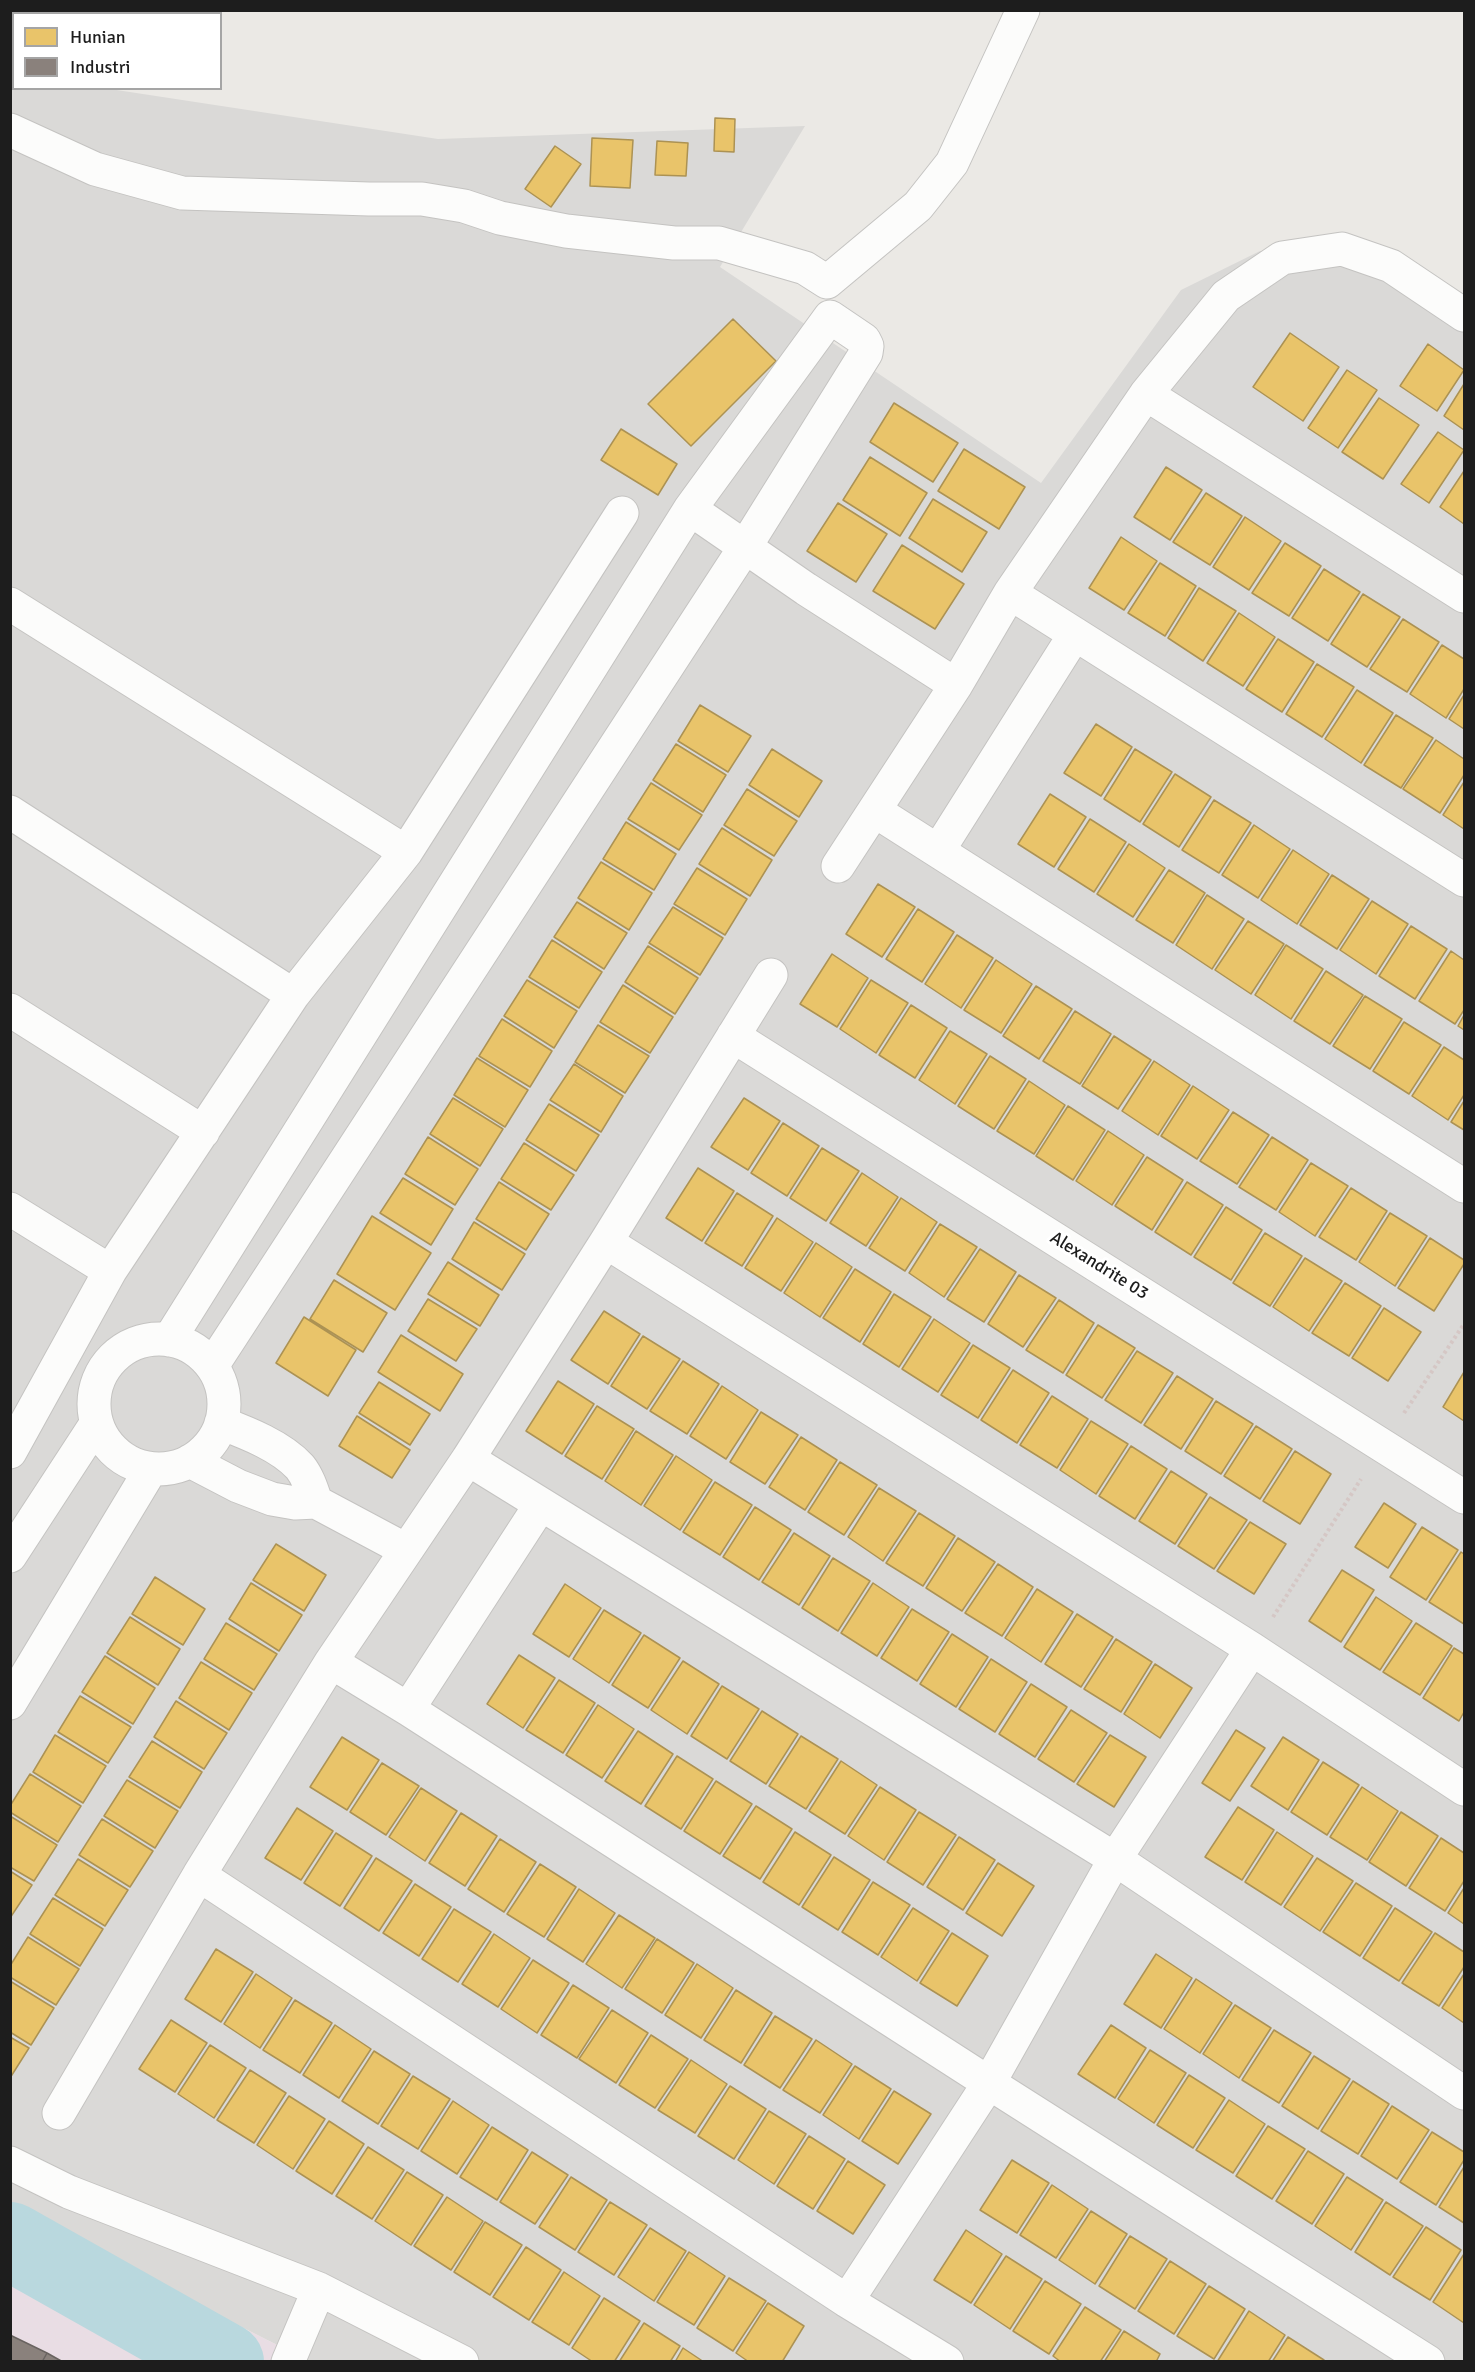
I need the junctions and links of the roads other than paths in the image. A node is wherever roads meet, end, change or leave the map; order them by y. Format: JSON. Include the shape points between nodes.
{"nodes":[{"id":1,"x":1023,"y":10,"type":"edge"},
{"id":2,"x":10,"y":130,"type":"edge"},
{"id":3,"x":827,"y":282,"type":"junction"},
{"id":4,"x":1464,"y":315,"type":"edge"},
{"id":5,"x":830,"y":317,"type":"junction"},
{"id":6,"x":1146,"y":394,"type":"junction"},
{"id":7,"x":690,"y":509,"type":"junction"},
{"id":8,"x":622,"y":513,"type":"dead end"},
{"id":9,"x":745,"y":547,"type":"junction"},
{"id":10,"x":1010,"y":593,"type":"junction"},
{"id":11,"x":1464,"y":596,"type":"edge"},
{"id":12,"x":10,"y":604,"type":"edge"},
{"id":13,"x":1075,"y":634,"type":"junction"},
{"id":14,"x":956,"y":685,"type":"junction"},
{"id":15,"x":874,"y":811,"type":"junction"},
{"id":16,"x":10,"y":812,"type":"edge"},
{"id":17,"x":938,"y":851,"type":"junction"},
{"id":18,"x":406,"y":852,"type":"junction"},
{"id":19,"x":838,"y":866,"type":"dead end"},
{"id":20,"x":1464,"y":880,"type":"edge"},
{"id":21,"x":771,"y":975,"type":"dead end"},
{"id":22,"x":293,"y":995,"type":"junction"},
{"id":23,"x":10,"y":1010,"type":"edge"},
{"id":24,"x":733,"y":1036,"type":"junction"},
{"id":25,"x":203,"y":1132,"type":"junction"},
{"id":26,"x":1464,"y":1186,"type":"edge"},
{"id":27,"x":10,"y":1209,"type":"edge"},
{"id":28,"x":606,"y":1242,"type":"junction"},
{"id":29,"x":110,"y":1271,"type":"junction"},
{"id":30,"x":170,"y":1340,"type":"junction"},
{"id":31,"x":212,"y":1366,"type":"junction"},
{"id":32,"x":221,"y":1423,"type":"junction"},
{"id":33,"x":96,"y":1424,"type":"junction"},
{"id":34,"x":14,"y":1438,"type":"edge"},
{"id":35,"x":468,"y":1459,"type":"junction"},
{"id":36,"x":190,"y":1461,"type":"junction"},
{"id":37,"x":152,"y":1469,"type":"junction"},
{"id":38,"x":1464,"y":1497,"type":"edge"},
{"id":39,"x":316,"y":1502,"type":"junction"},
{"id":40,"x":541,"y":1504,"type":"junction"},
{"id":41,"x":406,"y":1550,"type":"junction"},
{"id":42,"x":10,"y":1556,"type":"edge"},
{"id":43,"x":1252,"y":1649,"type":"junction"},
{"id":44,"x":331,"y":1662,"type":"junction"},
{"id":45,"x":10,"y":1703,"type":"edge"},
{"id":46,"x":408,"y":1709,"type":"junction"},
{"id":47,"x":1464,"y":1788,"type":"edge"},
{"id":48,"x":1115,"y":1859,"type":"junction"},
{"id":49,"x":199,"y":1875,"type":"junction"},
{"id":50,"x":989,"y":2083,"type":"junction"},
{"id":51,"x":1464,"y":2093,"type":"edge"},
{"id":52,"x":59,"y":2113,"type":"dead end"},
{"id":53,"x":10,"y":2163,"type":"edge"},
{"id":54,"x":319,"y":2289,"type":"junction"},
{"id":55,"x":847,"y":2301,"type":"junction"},
{"id":56,"x":293,"y":2351,"type":"edge"},
{"id":57,"x":462,"y":2361,"type":"edge"},
{"id":58,"x":947,"y":2361,"type":"edge"},
{"id":59,"x":1428,"y":2361,"type":"edge"}],
"edges":[{"from":1,"to":3,"type":"street","via":[[952,163],[918,206]]},
{"from":2,"to":3,"type":"street","via":[[95,169],[182,193],[422,199],[566,231],[674,243],[719,243],[806,268]]},
{"from":3,"to":5,"type":"street"},
{"from":4,"to":6,"type":"street","via":[[1391,266],[1342,249],[1282,258],[1226,296]]},
{"from":5,"to":7,"type":"street"},
{"from":5,"to":9,"type":"street","via":[[864,340],[866,353]]},
{"from":6,"to":10,"type":"street"},
{"from":6,"to":11,"type":"street"},
{"from":7,"to":9,"type":"street"},
{"from":7,"to":30,"type":"street"},
{"from":8,"to":18,"type":"street"},
{"from":9,"to":14,"type":"street"},
{"from":9,"to":31,"type":"street"},
{"from":10,"to":13,"type":"street"},
{"from":10,"to":14,"type":"street"},
{"from":12,"to":18,"type":"street"},
{"from":13,"to":17,"type":"street"},
{"from":13,"to":20,"type":"street"},
{"from":14,"to":15,"type":"street"},
{"from":15,"to":17,"type":"street"},
{"from":15,"to":19,"type":"street"},
{"from":16,"to":22,"type":"street"},
{"from":17,"to":26,"type":"street"},
{"from":18,"to":22,"type":"street"},
{"from":21,"to":24,"type":"street"},
{"from":22,"to":25,"type":"street"},
{"from":23,"to":25,"type":"street"},
{"from":24,"to":28,"type":"street"},
{"from":24,"to":38,"type":"street","name":"Alexandrite 03"},
{"from":25,"to":29,"type":"street"},
{"from":27,"to":29,"type":"street"},
{"from":28,"to":35,"type":"street"},
{"from":28,"to":43,"type":"street"},
{"from":29,"to":34,"type":"street"},
{"from":30,"to":31,"type":"street","via":[[186,1344]]},
{"from":30,"to":33,"type":"street","via":[[147,1339],[126,1347],[109,1361],[97,1380],[93,1402]]},
{"from":31,"to":32,"type":"street","via":[[225,1403]]},
{"from":32,"to":36,"type":"street","via":[[215,1438]]},
{"from":32,"to":39,"type":"street","via":[[262,1440],[299,1467]]},
{"from":33,"to":37,"type":"street","via":[[117,1454]]},
{"from":33,"to":42,"type":"street"},
{"from":35,"to":40,"type":"street"},
{"from":35,"to":41,"type":"street"},
{"from":36,"to":37,"type":"street","via":[[177,1467]]},
{"from":36,"to":39,"type":"street","via":[[272,1499]]},
{"from":37,"to":45,"type":"street"},
{"from":39,"to":41,"type":"street"},
{"from":40,"to":46,"type":"street"},
{"from":40,"to":48,"type":"street"},
{"from":41,"to":44,"type":"street"},
{"from":43,"to":47,"type":"street"},
{"from":43,"to":48,"type":"street"},
{"from":44,"to":46,"type":"street"},
{"from":44,"to":49,"type":"street"},
{"from":46,"to":50,"type":"street"},
{"from":48,"to":50,"type":"street"},
{"from":48,"to":51,"type":"street"},
{"from":49,"to":52,"type":"street"},
{"from":49,"to":55,"type":"street"},
{"from":50,"to":55,"type":"street"},
{"from":50,"to":59,"type":"street"},
{"from":53,"to":54,"type":"street","via":[[69,2193]]},
{"from":54,"to":56,"type":"street"},
{"from":54,"to":57,"type":"street"},
{"from":55,"to":58,"type":"street"}]}
